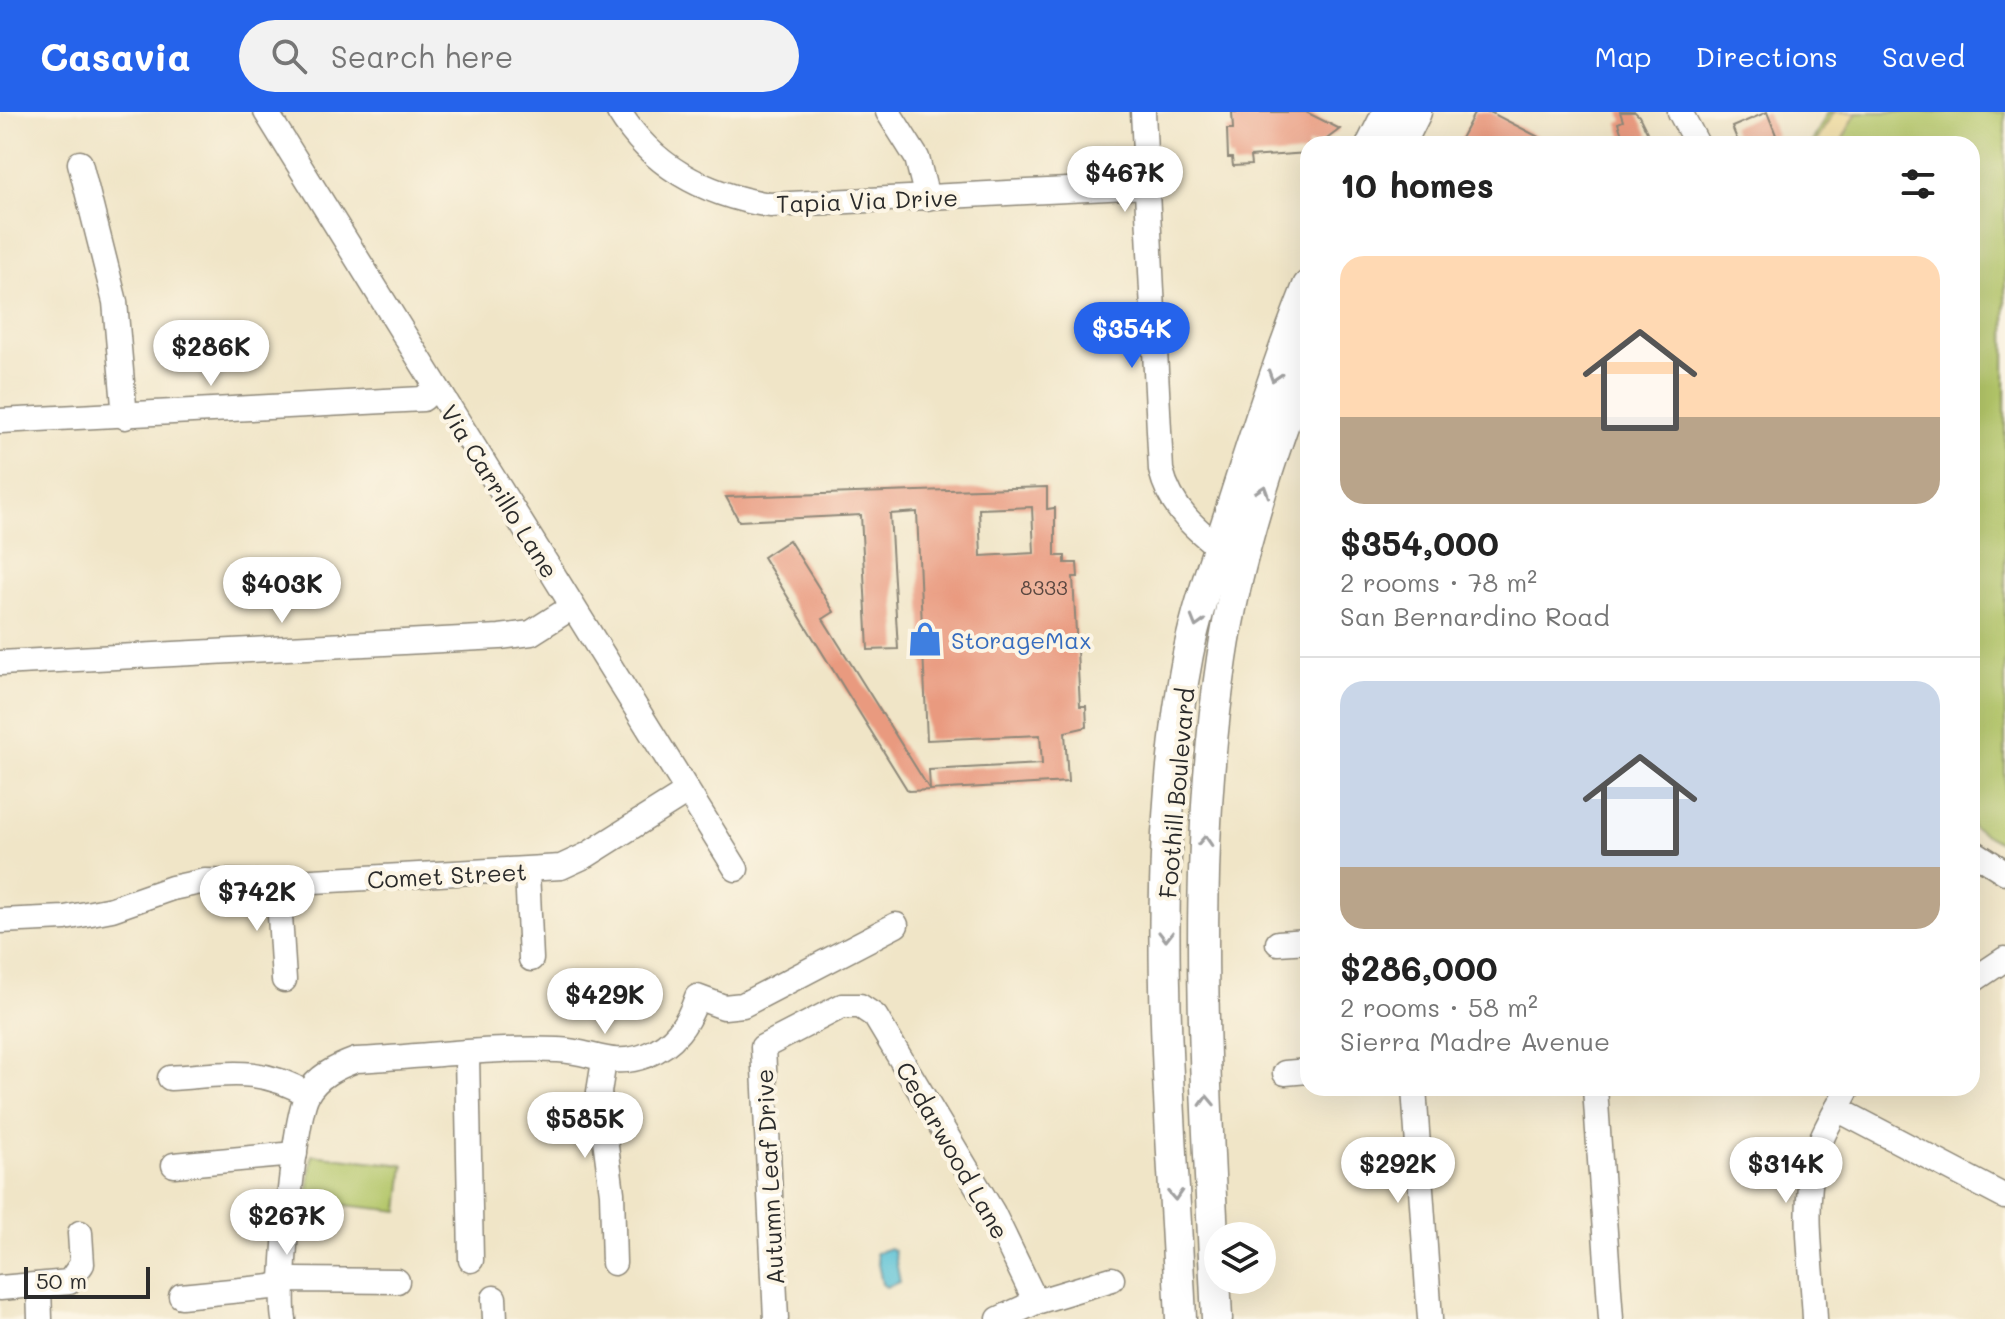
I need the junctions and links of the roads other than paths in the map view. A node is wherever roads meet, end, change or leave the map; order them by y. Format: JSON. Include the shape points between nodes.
{"nodes":[{"id":1,"x":266,"y":112,"type":"edge"},
{"id":2,"x":619,"y":112,"type":"edge"},
{"id":3,"x":888,"y":112,"type":"edge"},
{"id":4,"x":1143,"y":112,"type":"edge"},
{"id":5,"x":1388,"y":112,"type":"edge"},
{"id":6,"x":1416,"y":112,"type":"edge"},
{"id":7,"x":1680,"y":112,"type":"edge"},
{"id":8,"x":1376,"y":136,"type":"edge"},
{"id":9,"x":1404,"y":136,"type":"edge"},
{"id":10,"x":1693,"y":136,"type":"edge"},
{"id":11,"x":80,"y":163,"type":"dead end"},
{"id":12,"x":1148,"y":186,"type":"junction"},
{"id":13,"x":927,"y":198,"type":"junction"},
{"id":14,"x":1300,"y":306,"type":"edge"},
{"id":15,"x":1300,"y":380,"type":"edge"},
{"id":16,"x":436,"y":387,"type":"junction"},
{"id":17,"x":125,"y":417,"type":"junction"},
{"id":18,"x":0,"y":421,"type":"edge"},
{"id":19,"x":1231,"y":556,"type":"junction"},
{"id":20,"x":572,"y":607,"type":"junction"},
{"id":21,"x":0,"y":663,"type":"edge"},
{"id":22,"x":687,"y":792,"type":"junction"},
{"id":23,"x":1980,"y":856,"type":"edge"},
{"id":24,"x":736,"y":869,"type":"dead end"},
{"id":25,"x":527,"y":871,"type":"junction"},
{"id":26,"x":2005,"y":872,"type":"edge"},
{"id":27,"x":278,"y":883,"type":"junction"},
{"id":28,"x":0,"y":921,"type":"edge"},
{"id":29,"x":896,"y":925,"type":"dead end"},
{"id":30,"x":1300,"y":942,"type":"edge"},
{"id":31,"x":1278,"y":943,"type":"dead end"},
{"id":32,"x":531,"y":959,"type":"dead end"},
{"id":33,"x":2005,"y":959,"type":"edge"},
{"id":34,"x":1980,"y":976,"type":"edge"},
{"id":35,"x":284,"y":980,"type":"dead end"},
{"id":36,"x":860,"y":1006,"type":"joint"},
{"id":37,"x":467,"y":1055,"type":"junction"},
{"id":38,"x":604,"y":1061,"type":"junction"},
{"id":39,"x":170,"y":1078,"type":"dead end"},
{"id":40,"x":307,"y":1094,"type":"junction"},
{"id":41,"x":1415,"y":1096,"type":"edge"},
{"id":42,"x":1596,"y":1096,"type":"edge"},
{"id":43,"x":1843,"y":1098,"type":"edge"},
{"id":44,"x":295,"y":1154,"type":"junction"},
{"id":45,"x":174,"y":1165,"type":"dead end"},
{"id":46,"x":2005,"y":1197,"type":"edge"},
{"id":47,"x":80,"y":1233,"type":"dead end"},
{"id":48,"x":471,"y":1260,"type":"dead end"},
{"id":49,"x":614,"y":1263,"type":"dead end"},
{"id":50,"x":1112,"y":1279,"type":"dead end"},
{"id":51,"x":397,"y":1281,"type":"dead end"},
{"id":52,"x":282,"y":1283,"type":"junction"},
{"id":53,"x":39,"y":1286,"type":"junction"},
{"id":54,"x":0,"y":1288,"type":"edge"},
{"id":55,"x":181,"y":1296,"type":"dead end"},
{"id":56,"x":1036,"y":1302,"type":"junction"},
{"id":57,"x":40,"y":1319,"type":"edge"},
{"id":58,"x":284,"y":1319,"type":"edge"},
{"id":59,"x":776,"y":1319,"type":"edge"},
{"id":60,"x":999,"y":1319,"type":"edge"},
{"id":61,"x":1181,"y":1319,"type":"edge"},
{"id":62,"x":1217,"y":1319,"type":"edge"},
{"id":63,"x":1430,"y":1319,"type":"edge"},
{"id":64,"x":1611,"y":1319,"type":"edge"},
{"id":65,"x":1815,"y":1319,"type":"edge"}],
"edges":[{"from":1,"to":16,"type":"street","name":"Via Carrillo Lane"},
{"from":2,"to":13,"type":"street","name":"Tapia Via Drive","via":[[652,154],[681,177],[716,194],[770,205]]},
{"from":3,"to":13,"type":"street","via":[[917,158]]},
{"from":4,"to":12,"type":"street"},
{"from":5,"to":8,"type":"main road"},
{"from":6,"to":9,"type":"main road"},
{"from":7,"to":10,"type":"street"},
{"from":11,"to":17,"type":"street","via":[[115,302]]},
{"from":12,"to":13,"type":"street","name":"Tapia Via Drive"},
{"from":12,"to":19,"type":"street","via":[[1161,470],[1167,494],[1180,513]]},
{"from":14,"to":19,"type":"main road","name":"Foothill Boulevard","one_way":true,"via":[[1278,361]]},
{"from":19,"to":15,"type":"main road","name":"Foothill Boulevard","one_way":true,"via":[[1256,512]]},
{"from":16,"to":17,"type":"street","via":[[423,399]]},
{"from":16,"to":20,"type":"street","name":"Via Carrillo Lane"},
{"from":17,"to":18,"type":"street"},
{"from":19,"to":61,"type":"main road","name":"Foothill Boulevard","one_way":true,"via":[[1189,653],[1172,768],[1166,985]]},
{"from":62,"to":19,"type":"main road","name":"Foothill Boulevard","one_way":true,"via":[[1202,885]]},
{"from":20,"to":21,"type":"street","via":[[531,633],[500,637]]},
{"from":20,"to":22,"type":"street","name":"Via Carrillo Lane"},
{"from":22,"to":24,"type":"street","name":"Via Carrillo Lane"},
{"from":22,"to":25,"type":"street","name":"Comet Street","via":[[587,855],[561,867]]},
{"from":23,"to":26,"type":"street"},
{"from":25,"to":27,"type":"street","name":"Comet Street"},
{"from":25,"to":32,"type":"street"},
{"from":27,"to":28,"type":"street","name":"Comet Street","via":[[205,881],[112,909]]},
{"from":27,"to":35,"type":"street"},
{"from":29,"to":38,"type":"street","via":[[743,1005],[724,1007],[697,997],[681,1031],[663,1048],[617,1063]]},
{"from":30,"to":31,"type":"street"},
{"from":33,"to":34,"type":"street"},
{"from":36,"to":56,"type":"street","name":"Cedarwood Lane","via":[[875,1016],[985,1200]]},
{"from":36,"to":59,"type":"street","name":"Autumn Leaf Drive","via":[[842,1006],[763,1047]]},
{"from":37,"to":38,"type":"street","via":[[558,1050]]},
{"from":37,"to":40,"type":"street","via":[[356,1060],[322,1077]]},
{"from":37,"to":48,"type":"street"},
{"from":38,"to":49,"type":"street","via":[[599,1092],[611,1179]]},
{"from":39,"to":40,"type":"street","via":[[259,1073]]},
{"from":40,"to":44,"type":"street"},
{"from":41,"to":63,"type":"street"},
{"from":42,"to":64,"type":"street"},
{"from":43,"to":46,"type":"street"},
{"from":43,"to":65,"type":"street","via":[[1813,1163]]},
{"from":44,"to":45,"type":"street"},
{"from":44,"to":52,"type":"street"},
{"from":47,"to":53,"type":"street","via":[[82,1264],[75,1278],[62,1285]]},
{"from":50,"to":56,"type":"street"},
{"from":51,"to":52,"type":"street"},
{"from":52,"to":55,"type":"street"},
{"from":52,"to":58,"type":"street"},
{"from":53,"to":54,"type":"street"},
{"from":53,"to":57,"type":"street"},
{"from":56,"to":60,"type":"street"}]}
